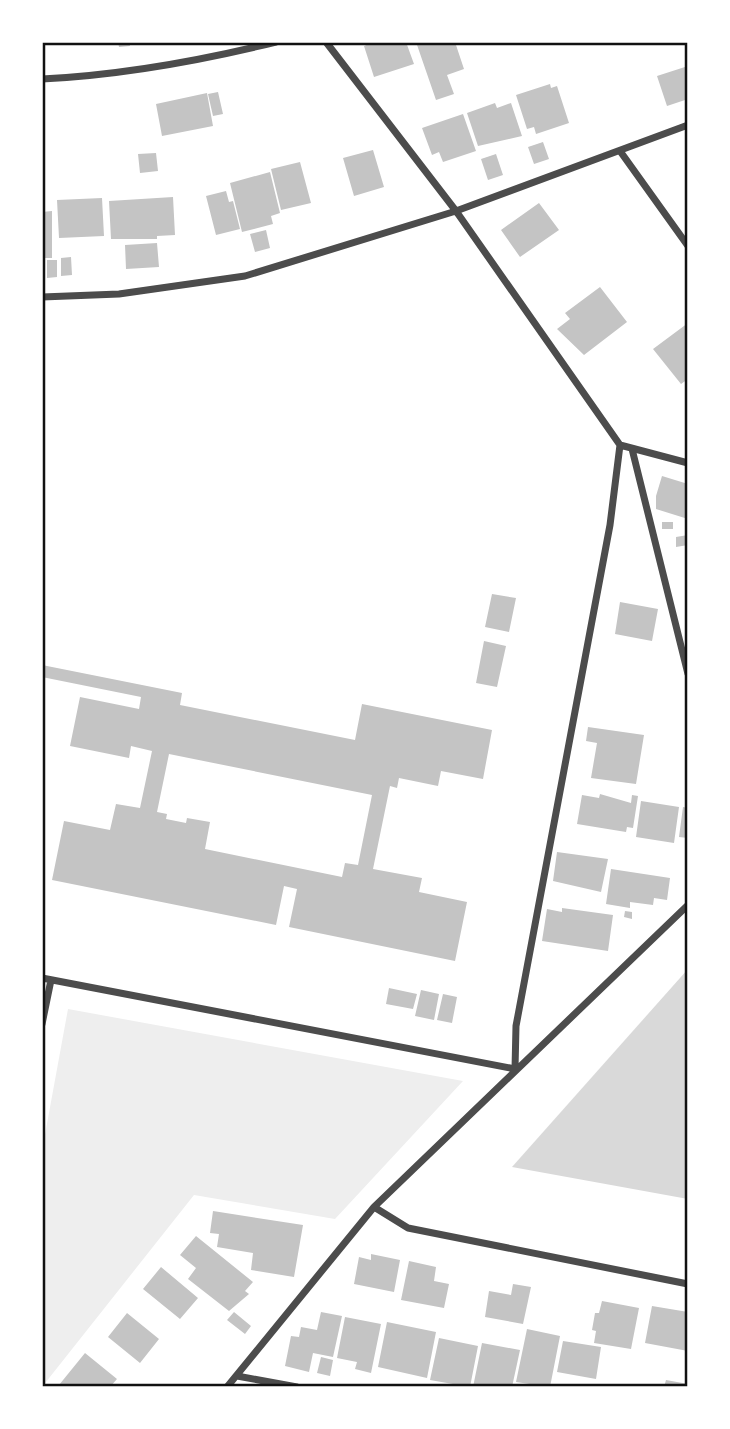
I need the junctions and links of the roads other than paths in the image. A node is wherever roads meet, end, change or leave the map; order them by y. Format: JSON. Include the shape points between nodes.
{"nodes":[{"id":1,"x":276,"y":42,"type":"edge"},
{"id":2,"x":326,"y":42,"type":"edge"},
{"id":3,"x":42,"y":79,"type":"edge"},
{"id":4,"x":688,"y":125,"type":"edge"},
{"id":5,"x":621,"y":151,"type":"junction"},
{"id":6,"x":456,"y":211,"type":"junction"},
{"id":7,"x":688,"y":246,"type":"edge"},
{"id":8,"x":42,"y":297,"type":"edge"},
{"id":9,"x":620,"y":445,"type":"junction"},
{"id":10,"x":632,"y":449,"type":"junction"},
{"id":11,"x":688,"y":463,"type":"edge"},
{"id":12,"x":688,"y":674,"type":"edge"},
{"id":13,"x":688,"y":905,"type":"edge"},
{"id":14,"x":46,"y":979,"type":"edge"},
{"id":15,"x":42,"y":1024,"type":"edge"},
{"id":16,"x":515,"y":1069,"type":"junction"},
{"id":17,"x":374,"y":1207,"type":"junction"},
{"id":18,"x":688,"y":1284,"type":"edge"},
{"id":19,"x":237,"y":1376,"type":"junction"},
{"id":20,"x":227,"y":1387,"type":"edge"},
{"id":21,"x":297,"y":1387,"type":"edge"}],
"edges":[{"from":1,"to":3,"type":"street","via":[[213,58]]},
{"from":2,"to":6,"type":"street"},
{"from":4,"to":5,"type":"street"},
{"from":5,"to":6,"type":"street"},
{"from":5,"to":7,"type":"street"},
{"from":6,"to":8,"type":"street","via":[[245,276],[119,294]]},
{"from":6,"to":9,"type":"street"},
{"from":9,"to":10,"type":"street"},
{"from":9,"to":16,"type":"street","via":[[610,525],[516,1026]]},
{"from":10,"to":11,"type":"street"},
{"from":10,"to":12,"type":"street"},
{"from":13,"to":16,"type":"street"},
{"from":14,"to":15,"type":"street"},
{"from":14,"to":16,"type":"street"},
{"from":16,"to":17,"type":"street"},
{"from":17,"to":18,"type":"street","via":[[408,1228]]},
{"from":17,"to":19,"type":"street"},
{"from":19,"to":20,"type":"street"},
{"from":19,"to":21,"type":"street"}]}
